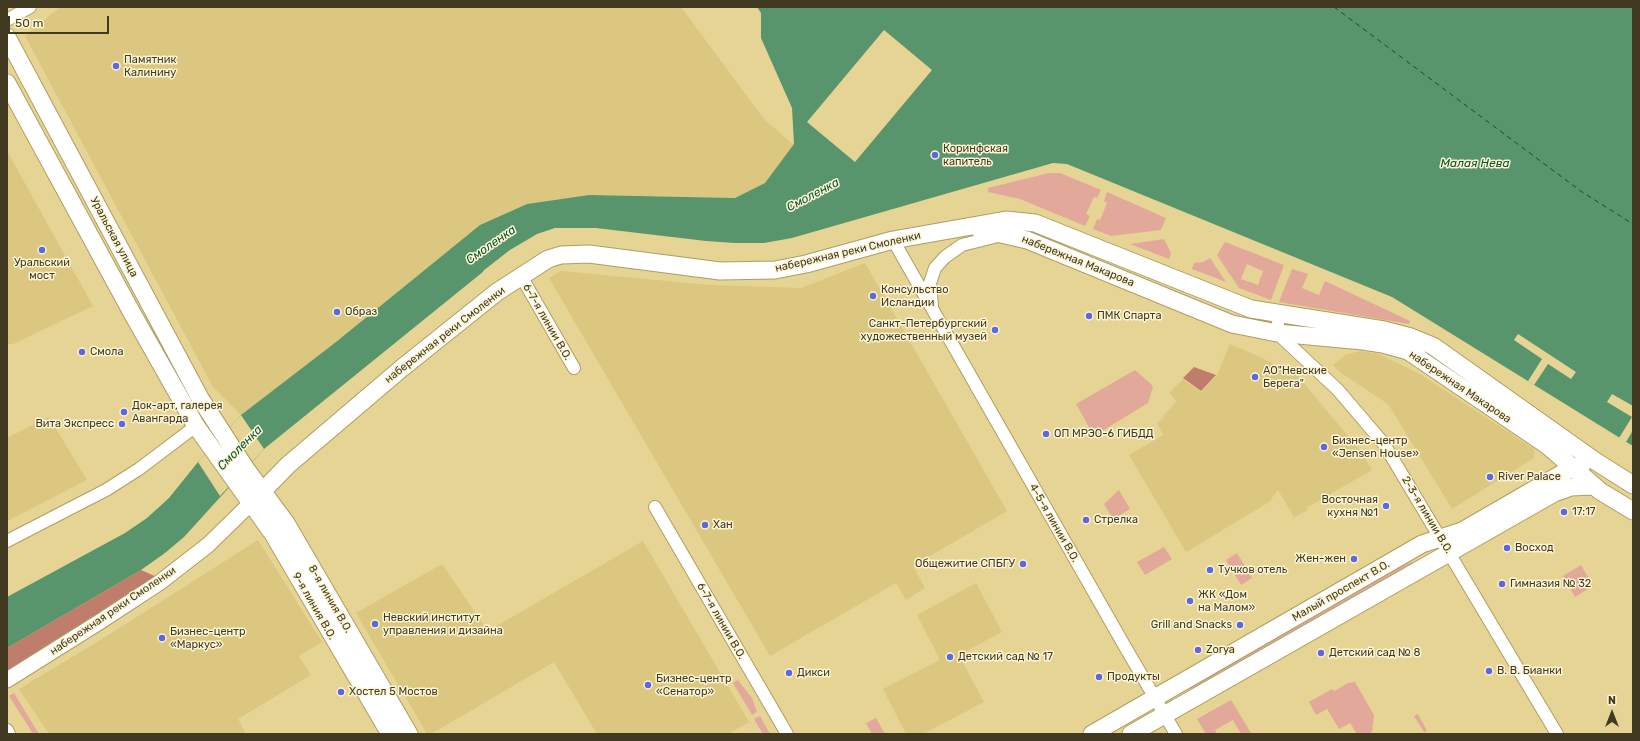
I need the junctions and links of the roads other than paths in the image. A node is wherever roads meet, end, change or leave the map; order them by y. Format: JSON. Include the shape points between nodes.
{"nodes":[{"id":1,"x":30,"y":7,"type":"edge"},
{"id":2,"x":7,"y":20,"type":"edge"},
{"id":3,"x":7,"y":38,"type":"edge"},
{"id":4,"x":7,"y":83,"type":"edge"},
{"id":5,"x":972,"y":228,"type":"junction"},
{"id":6,"x":1008,"y":235,"type":"junction"},
{"id":7,"x":893,"y":240,"type":"junction"},
{"id":8,"x":521,"y":276,"type":"junction"},
{"id":9,"x":932,"y":311,"type":"junction"},
{"id":10,"x":1279,"y":315,"type":"junction"},
{"id":11,"x":1277,"y":333,"type":"junction"},
{"id":12,"x":574,"y":368,"type":"dead end"},
{"id":13,"x":196,"y":426,"type":"junction"},
{"id":14,"x":217,"y":441,"type":"junction"},
{"id":15,"x":1595,"y":461,"type":"junction"},
{"id":16,"x":1573,"y":467,"type":"junction"},
{"id":17,"x":1633,"y":485,"type":"edge"},
{"id":18,"x":1594,"y":486,"type":"junction"},
{"id":19,"x":257,"y":497,"type":"junction"},
{"id":20,"x":655,"y":507,"type":"dead end"},
{"id":21,"x":1633,"y":511,"type":"edge"},
{"id":22,"x":1441,"y":538,"type":"junction"},
{"id":23,"x":7,"y":541,"type":"edge"},
{"id":24,"x":1450,"y":552,"type":"junction"},
{"id":25,"x":7,"y":680,"type":"edge"},
{"id":26,"x":1154,"y":698,"type":"junction"},
{"id":27,"x":1165,"y":714,"type":"junction"},
{"id":28,"x":7,"y":730,"type":"edge"},
{"id":29,"x":9,"y":734,"type":"edge"},
{"id":30,"x":390,"y":734,"type":"edge"},
{"id":31,"x":409,"y":734,"type":"edge"},
{"id":32,"x":787,"y":734,"type":"edge"},
{"id":33,"x":1092,"y":734,"type":"edge"},
{"id":34,"x":1131,"y":734,"type":"edge"},
{"id":35,"x":1176,"y":734,"type":"edge"},
{"id":36,"x":1557,"y":734,"type":"edge"}],
"edges":[{"from":1,"to":2,"type":"street"},
{"from":3,"to":14,"type":"main road","name":"Уральская улица","via":[[200,398]]},
{"from":4,"to":13,"type":"main road","name":"Уральская улица"},
{"from":5,"to":6,"type":"main road","name":"набережная Макарова"},
{"from":5,"to":7,"type":"main road","name":"набережная реки Смоленки"},
{"from":5,"to":10,"type":"main road","name":"набережная Макарова","via":[[1006,220],[1034,223],[1229,302]]},
{"from":6,"to":9,"type":"street","name":"4-5-я линии В.О.","via":[[983,238],[962,245],[945,256],[935,268],[930,283]]},
{"from":6,"to":11,"type":"main road","name":"набережная Макарова","via":[[1027,240],[1232,324]]},
{"from":7,"to":8,"type":"main road","name":"набережная реки Смоленки","via":[[775,270],[720,271],[575,254],[548,259]]},
{"from":7,"to":9,"type":"street","name":"4-5-я линии В.О."},
{"from":8,"to":12,"type":"street","name":"6-7-я линии В.О."},
{"from":8,"to":19,"type":"main road","name":"набережная реки Смоленки","via":[[402,368],[288,465]]},
{"from":9,"to":26,"type":"street","name":"4-5-я линии В.О."},
{"from":10,"to":11,"type":"street"},
{"from":10,"to":15,"type":"main road","name":"набережная Макарова","via":[[1384,330],[1433,346]]},
{"from":11,"to":16,"type":"main road","name":"набережная Макарова","via":[[1363,341],[1408,351],[1548,446]]},
{"from":11,"to":22,"type":"street","name":"2-3-я линии В.О.","via":[[1342,395],[1384,444]]},
{"from":13,"to":14,"type":"main road","name":"Уральская улица"},
{"from":13,"to":23,"type":"street","via":[[139,469],[106,490]]},
{"from":14,"to":19,"type":"main road","name":"8-я линия В.О."},
{"from":15,"to":16,"type":"main road","name":"Малый проспект В.О."},
{"from":15,"to":17,"type":"main road","name":"набережная Макарова"},
{"from":16,"to":18,"type":"main road","name":"набережная Макарова"},
{"from":16,"to":22,"type":"main road","name":"Малый проспект В.О.","via":[[1462,530]]},
{"from":18,"to":21,"type":"main road","name":"набережная Макарова"},
{"from":18,"to":24,"type":"main road","name":"Малый проспект В.О.","via":[[1571,487],[1554,493]]},
{"from":19,"to":25,"type":"street","name":"набережная реки Смоленки","via":[[208,544],[159,583]]},
{"from":19,"to":30,"type":"main road","name":"9-я линия В.О.","via":[[273,534]]},
{"from":19,"to":31,"type":"main road","name":"8-я линия В.О.","via":[[286,523]]},
{"from":20,"to":32,"type":"street","name":"6-7-я линии В.О."},
{"from":22,"to":24,"type":"street","name":"2-3-я линии В.О."},
{"from":22,"to":26,"type":"main road","name":"Малый проспект В.О.","via":[[1422,544]]},
{"from":24,"to":27,"type":"main road","name":"Малый проспект В.О."},
{"from":24,"to":36,"type":"street","name":"2-3-я линии В.О."},
{"from":26,"to":27,"type":"street","name":"4-5-я линии В.О."},
{"from":26,"to":33,"type":"main road","name":"Малый проспект В.О."},
{"from":27,"to":34,"type":"main road","name":"Малый проспект В.О."},
{"from":27,"to":35,"type":"street","name":"4-5-я линии В.О."},
{"from":28,"to":29,"type":"street"}]}
